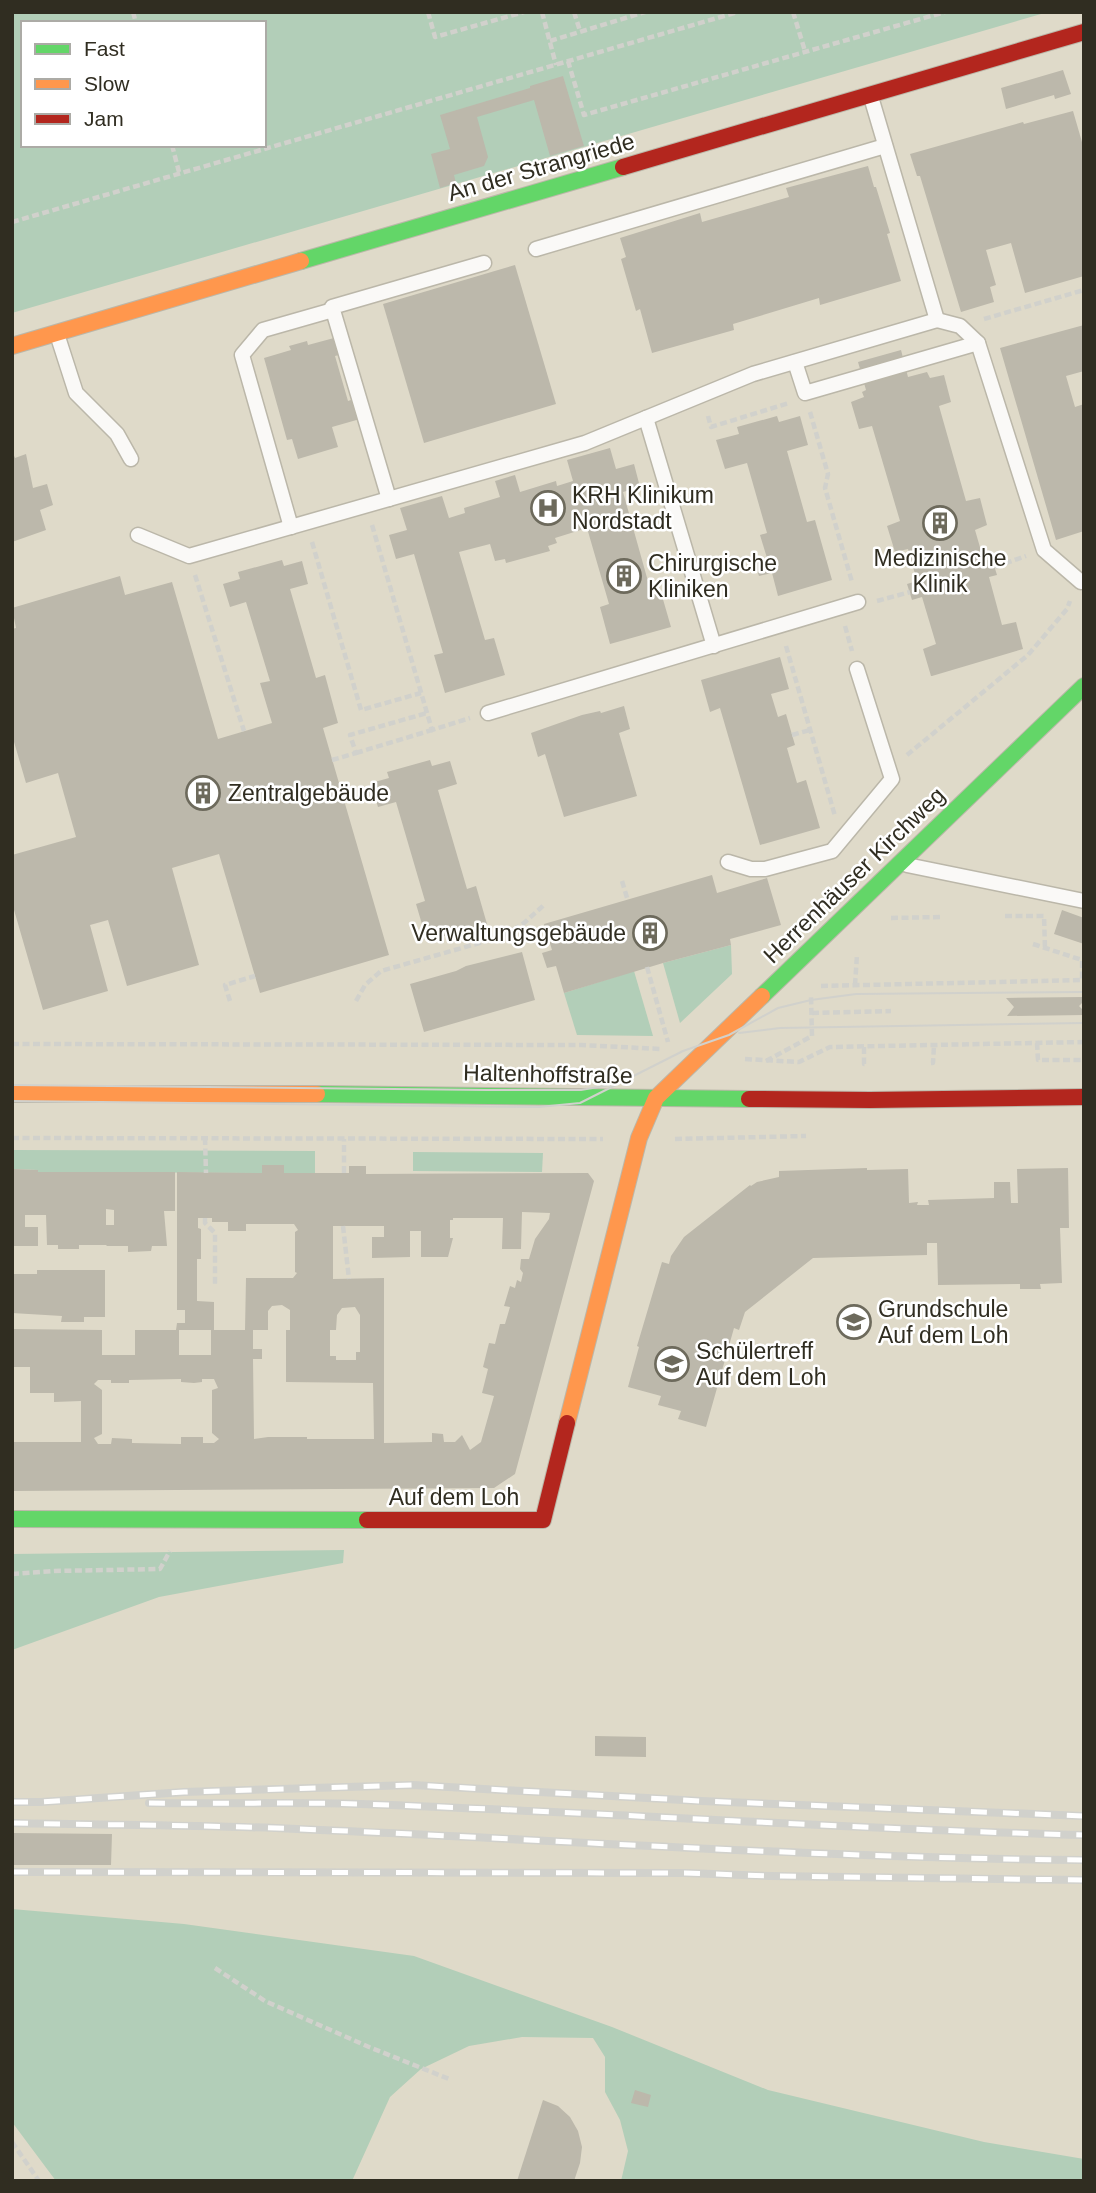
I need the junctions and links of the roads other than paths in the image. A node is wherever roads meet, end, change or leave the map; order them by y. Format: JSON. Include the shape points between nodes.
{"nodes":[{"id":1,"x":1084,"y":32,"type":"edge"},
{"id":2,"x":870,"y":94,"type":"junction"},
{"id":3,"x":885,"y":146,"type":"junction"},
{"id":4,"x":536,"y":249,"type":"dead end"},
{"id":5,"x":484,"y":263,"type":"dead end"},
{"id":6,"x":333,"y":310,"type":"junction"},
{"id":7,"x":937,"y":320,"type":"junction"},
{"id":8,"x":57,"y":333,"type":"junction"},
{"id":9,"x":978,"y":343,"type":"junction"},
{"id":10,"x":12,"y":346,"type":"edge"},
{"id":11,"x":795,"y":362,"type":"junction"},
{"id":12,"x":646,"y":418,"type":"junction"},
{"id":13,"x":131,"y":459,"type":"dead end"},
{"id":14,"x":389,"y":499,"type":"junction"},
{"id":15,"x":291,"y":527,"type":"junction"},
{"id":16,"x":138,"y":534,"type":"dead end"},
{"id":17,"x":1082,"y":582,"type":"edge"},
{"id":18,"x":858,"y":603,"type":"road end"},
{"id":19,"x":714,"y":646,"type":"junction"},
{"id":20,"x":858,"y":669,"type":"road end"},
{"id":21,"x":1084,"y":685,"type":"edge"},
{"id":22,"x":488,"y":713,"type":"road end"},
{"id":23,"x":728,"y":862,"type":"dead end"},
{"id":24,"x":898,"y":863,"type":"junction"},
{"id":25,"x":1084,"y":901,"type":"edge"},
{"id":26,"x":12,"y":1094,"type":"edge"},
{"id":27,"x":1084,"y":1097,"type":"edge"},
{"id":28,"x":656,"y":1098,"type":"junction"},
{"id":29,"x":12,"y":1519,"type":"edge"}],
"edges":[{"from":1,"to":2,"type":"street","name":"An der Strangriede"},
{"from":2,"to":3,"type":"lane"},
{"from":2,"to":8,"type":"street","name":"An der Strangriede"},
{"from":3,"to":4,"type":"lane"},
{"from":3,"to":7,"type":"lane"},
{"from":5,"to":6,"type":"lane"},
{"from":6,"to":14,"type":"lane"},
{"from":6,"to":15,"type":"lane","via":[[263,330],[242,355]]},
{"from":7,"to":9,"type":"lane","via":[[960,326]]},
{"from":7,"to":11,"type":"lane"},
{"from":8,"to":10,"type":"street","name":"An der Strangriede"},
{"from":8,"to":13,"type":"lane","via":[[76,393],[117,434]]},
{"from":9,"to":11,"type":"lane","via":[[805,396]]},
{"from":9,"to":17,"type":"lane","via":[[1044,550]]},
{"from":11,"to":12,"type":"lane","via":[[753,374]]},
{"from":12,"to":14,"type":"lane","via":[[585,443]]},
{"from":12,"to":19,"type":"lane"},
{"from":14,"to":15,"type":"lane"},
{"from":15,"to":16,"type":"lane","via":[[189,556]]},
{"from":18,"to":19,"type":"lane"},
{"from":19,"to":22,"type":"lane"},
{"from":20,"to":23,"type":"lane","via":[[892,779],[832,851],[765,869]]},
{"from":21,"to":24,"type":"street","name":"Herrenhäuser Kirchweg"},
{"from":24,"to":25,"type":"lane"},
{"from":24,"to":28,"type":"street","name":"Herrenhäuser Kirchweg"},
{"from":26,"to":28,"type":"street","name":"Haltenhoffstraße"},
{"from":27,"to":28,"type":"street","name":"Haltenhoffstraße"},
{"from":28,"to":29,"type":"street","name":"Auf dem Loh","via":[[639,1138],[543,1520]]}]}
